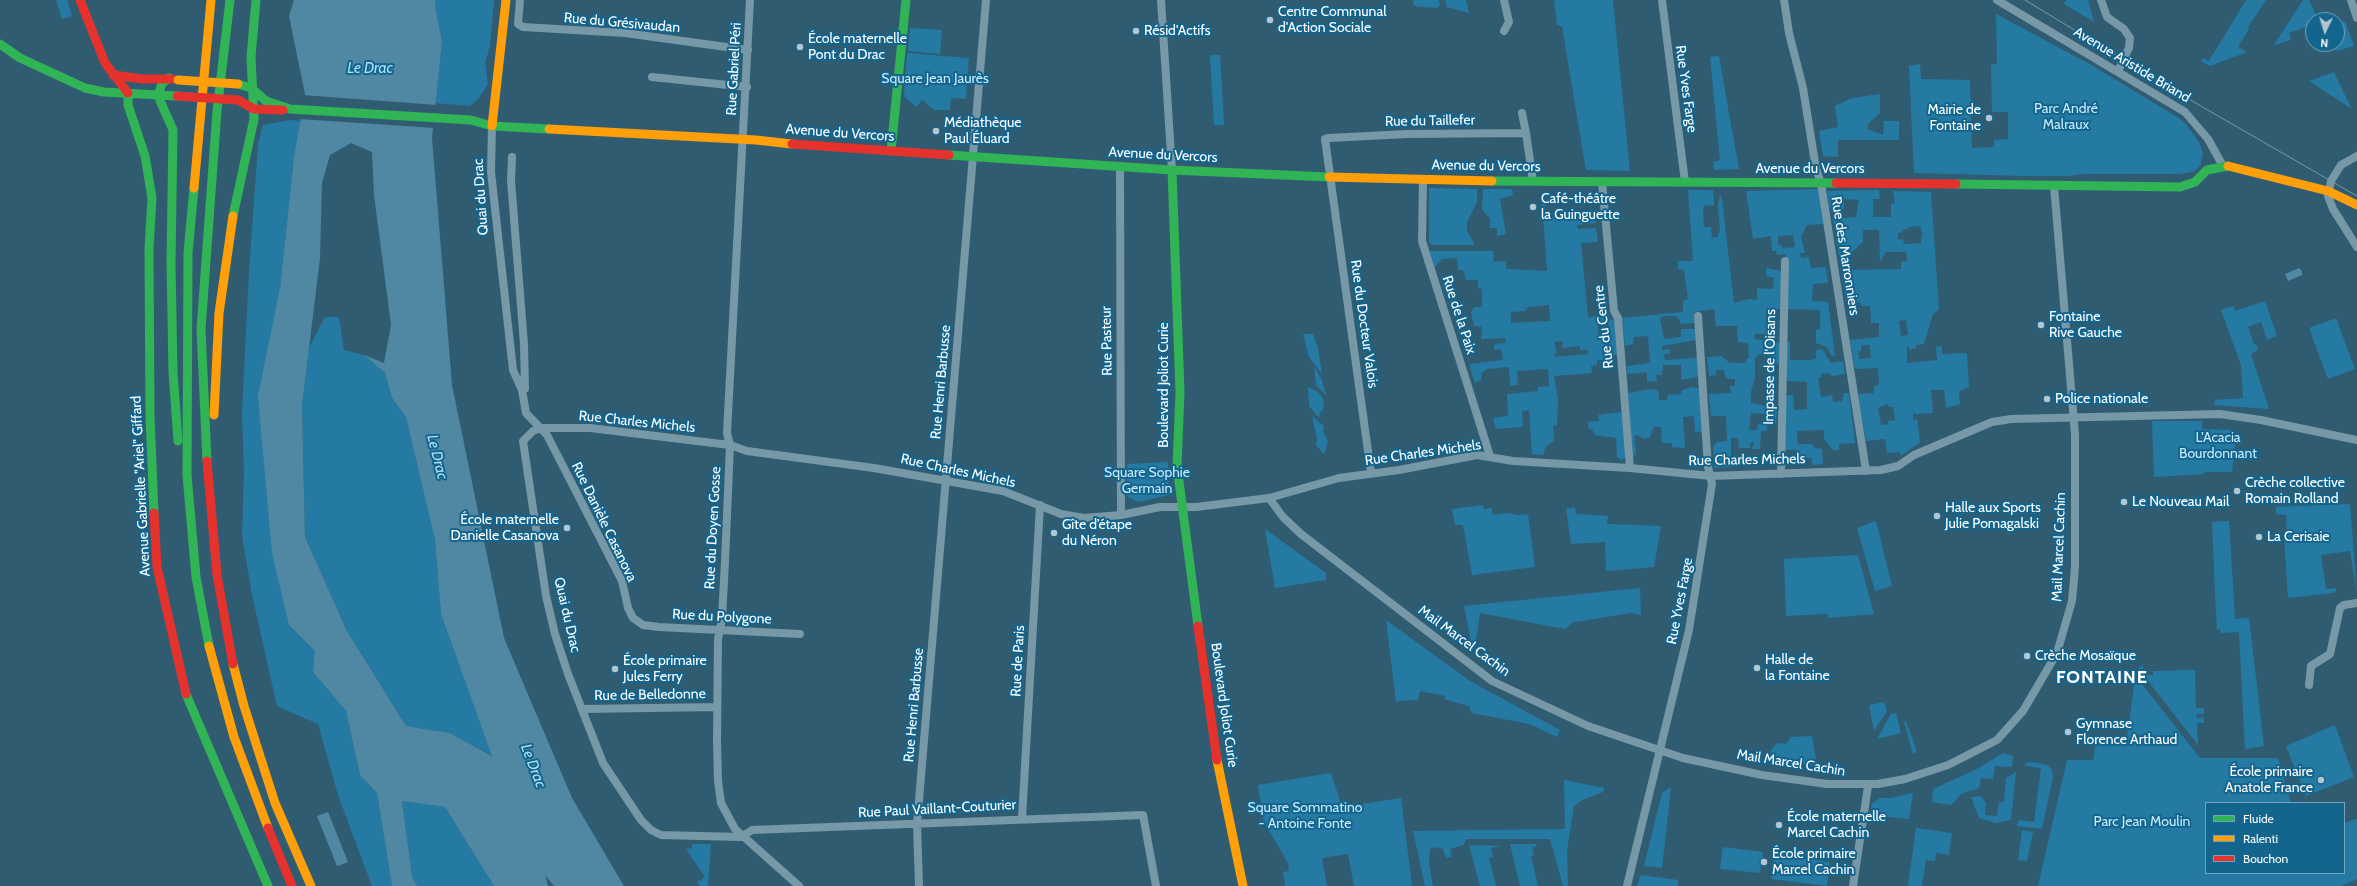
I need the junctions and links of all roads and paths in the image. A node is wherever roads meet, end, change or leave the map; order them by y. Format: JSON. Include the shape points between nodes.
{"nodes":[{"id":1,"x":80,"y":0,"type":"edge"},
{"id":2,"x":211,"y":0,"type":"edge"},
{"id":3,"x":230,"y":0,"type":"edge"},
{"id":4,"x":256,"y":0,"type":"edge"},
{"id":5,"x":506,"y":0,"type":"edge"},
{"id":6,"x":520,"y":0,"type":"edge"},
{"id":7,"x":750,"y":0,"type":"edge"},
{"id":8,"x":906,"y":0,"type":"edge"},
{"id":9,"x":986,"y":0,"type":"edge"},
{"id":10,"x":1161,"y":0,"type":"edge"},
{"id":11,"x":1504,"y":0,"type":"edge"},
{"id":12,"x":1662,"y":0,"type":"edge"},
{"id":13,"x":1784,"y":0,"type":"edge"},
{"id":14,"x":1997,"y":0,"type":"edge"},
{"id":15,"x":2102,"y":0,"type":"edge"},
{"id":16,"x":2351,"y":0,"type":"edge"},
{"id":17,"x":2357,"y":18,"type":"edge"},
{"id":18,"x":1504,"y":31,"type":"dead end"},
{"id":19,"x":0,"y":44,"type":"edge"},
{"id":20,"x":748,"y":50,"type":"junction"},
{"id":21,"x":2118,"y":71,"type":"junction"},
{"id":22,"x":111,"y":72,"type":"junction"},
{"id":23,"x":652,"y":77,"type":"dead end"},
{"id":24,"x":142,"y":79,"type":"junction"},
{"id":25,"x":174,"y":79,"type":"junction"},
{"id":26,"x":747,"y":87,"type":"junction"},
{"id":27,"x":251,"y":88,"type":"junction"},
{"id":28,"x":128,"y":93,"type":"junction"},
{"id":29,"x":158,"y":96,"type":"junction"},
{"id":30,"x":238,"y":100,"type":"junction"},
{"id":31,"x":254,"y":109,"type":"junction"},
{"id":32,"x":290,"y":109,"type":"junction"},
{"id":33,"x":1522,"y":113,"type":"dead end"},
{"id":34,"x":492,"y":126,"type":"junction"},
{"id":35,"x":1526,"y":133,"type":"junction"},
{"id":36,"x":744,"y":140,"type":"junction"},
{"id":37,"x":891,"y":151,"type":"junction"},
{"id":38,"x":973,"y":156,"type":"junction"},
{"id":39,"x":2357,"y":156,"type":"edge"},
{"id":40,"x":512,"y":158,"type":"dead end"},
{"id":41,"x":1120,"y":166,"type":"junction"},
{"id":42,"x":2223,"y":166,"type":"junction"},
{"id":43,"x":1172,"y":170,"type":"junction"},
{"id":44,"x":1329,"y":178,"type":"junction"},
{"id":45,"x":1423,"y":179,"type":"junction"},
{"id":46,"x":1533,"y":181,"type":"junction"},
{"id":47,"x":1602,"y":182,"type":"junction"},
{"id":48,"x":1685,"y":182,"type":"junction"},
{"id":49,"x":1821,"y":183,"type":"junction"},
{"id":50,"x":2054,"y":186,"type":"junction"},
{"id":51,"x":2328,"y":191,"type":"junction"},
{"id":52,"x":2357,"y":205,"type":"edge"},
{"id":53,"x":2357,"y":247,"type":"edge"},
{"id":54,"x":1785,"y":261,"type":"dead end"},
{"id":55,"x":1698,"y":316,"type":"dead end"},
{"id":56,"x":522,"y":390,"type":"junction"},
{"id":57,"x":2073,"y":418,"type":"junction"},
{"id":58,"x":541,"y":428,"type":"junction"},
{"id":59,"x":2357,"y":440,"type":"edge"},
{"id":60,"x":730,"y":445,"type":"junction"},
{"id":61,"x":1490,"y":456,"type":"junction"},
{"id":62,"x":1630,"y":468,"type":"junction"},
{"id":63,"x":206,"y":470,"type":"junction"},
{"id":64,"x":1866,"y":471,"type":"junction"},
{"id":65,"x":1371,"y":473,"type":"junction"},
{"id":66,"x":1782,"y":474,"type":"junction"},
{"id":67,"x":187,"y":475,"type":"junction"},
{"id":68,"x":1711,"y":476,"type":"junction"},
{"id":69,"x":946,"y":480,"type":"junction"},
{"id":70,"x":1269,"y":498,"type":"junction"},
{"id":71,"x":1040,"y":505,"type":"junction"},
{"id":72,"x":1181,"y":507,"type":"junction"},
{"id":73,"x":1121,"y":515,"type":"junction"},
{"id":74,"x":2357,"y":603,"type":"edge"},
{"id":75,"x":644,"y":625,"type":"joint"},
{"id":76,"x":720,"y":630,"type":"junction"},
{"id":77,"x":800,"y":634,"type":"dead end"},
{"id":78,"x":2308,"y":685,"type":"dead end"},
{"id":79,"x":717,"y":707,"type":"junction"},
{"id":80,"x":582,"y":709,"type":"junction"},
{"id":81,"x":1659,"y":751,"type":"junction"},
{"id":82,"x":1868,"y":786,"type":"junction"},
{"id":83,"x":1022,"y":818,"type":"junction"},
{"id":84,"x":917,"y":824,"type":"junction"},
{"id":85,"x":661,"y":835,"type":"joint"},
{"id":86,"x":741,"y":837,"type":"junction"},
{"id":87,"x":268,"y":886,"type":"edge"},
{"id":88,"x":292,"y":886,"type":"edge"},
{"id":89,"x":311,"y":886,"type":"edge"},
{"id":90,"x":800,"y":886,"type":"edge"},
{"id":91,"x":919,"y":886,"type":"edge"},
{"id":92,"x":1156,"y":886,"type":"edge"},
{"id":93,"x":1243,"y":886,"type":"edge"},
{"id":94,"x":1627,"y":886,"type":"edge"},
{"id":95,"x":1853,"y":886,"type":"edge"}],
"edges":[{"from":1,"to":22,"type":"main road"},
{"from":2,"to":67,"type":"main road","via":[[188,253]]},
{"from":3,"to":63,"type":"main road","via":[[217,111],[202,302]]},
{"from":4,"to":27,"type":"main road"},
{"from":5,"to":34,"type":"main road","name":"Quai du Drac"},
{"from":6,"to":20,"type":"street","name":"Rue du Grésivaudan","via":[[518,24],[522,27],[625,33]]},
{"from":7,"to":20,"type":"street","name":"Rue Gabriel Péri"},
{"from":8,"to":37,"type":"main road"},
{"from":9,"to":38,"type":"street","name":"Rue Henri Barbusse"},
{"from":10,"to":43,"type":"street","name":"Boulevard Joliot Curie"},
{"from":11,"to":18,"type":"street","via":[[1508,22]]},
{"from":12,"to":48,"type":"street","name":"Rue Yves Farge"},
{"from":13,"to":49,"type":"street","name":"Rue des Marronniers","via":[[1789,33],[1803,88],[1816,169]]},
{"from":14,"to":21,"type":"street","name":"Avenue Aristide Briand"},
{"from":15,"to":21,"type":"street","via":[[2107,17],[2124,29],[2130,38],[2129,48]]},
{"from":16,"to":17,"type":"street"},
{"from":19,"to":28,"type":"main road","via":[[20,58],[77,86]]},
{"from":20,"to":26,"type":"street","name":"Rue Gabriel Péri"},
{"from":21,"to":42,"type":"street","name":"Avenue Aristide Briand","via":[[2185,112],[2208,139]]},
{"from":22,"to":24,"type":"main road"},
{"from":22,"to":28,"type":"main road"},
{"from":23,"to":26,"type":"street"},
{"from":24,"to":25,"type":"main road"},
{"from":24,"to":28,"type":"main road"},
{"from":25,"to":27,"type":"main road","bridge":true,"via":[[238,84]]},
{"from":25,"to":29,"type":"main road","via":[[162,83]]},
{"from":26,"to":36,"type":"street","name":"Rue Gabriel Péri"},
{"from":27,"to":30,"type":"main road"},
{"from":27,"to":31,"type":"main road"},
{"from":27,"to":32,"type":"main road","via":[[266,101]]},
{"from":28,"to":29,"type":"main road"},
{"from":28,"to":87,"type":"main road","name":"Avenue Gabrielle \"Ariel\" Giffard","via":[[128,105],[145,156],[152,198],[149,249],[150,410],[157,567],[184,688]]},
{"from":29,"to":30,"type":"main road","bridge":true},
{"from":29,"to":67,"type":"main road","via":[[173,130],[171,263],[174,372],[178,442]]},
{"from":30,"to":31,"type":"main road"},
{"from":31,"to":32,"type":"main road"},
{"from":31,"to":63,"type":"main road","via":[[235,206],[219,313],[214,367],[214,424]]},
{"from":32,"to":34,"type":"main road","name":"Avenue du Vercors","via":[[471,120]]},
{"from":33,"to":35,"type":"street"},
{"from":34,"to":36,"type":"main road","name":"Avenue du Vercors"},
{"from":34,"to":56,"type":"street","name":"Quai du Drac","via":[[491,172],[513,370]]},
{"from":35,"to":44,"type":"street","name":"Rue du Taillefer","via":[[1407,134],[1329,138],[1325,140]]},
{"from":35,"to":46,"type":"street"},
{"from":36,"to":37,"type":"main road","name":"Avenue du Vercors"},
{"from":36,"to":60,"type":"street","name":"Rue du Doyen Gosse","via":[[727,433]]},
{"from":37,"to":38,"type":"main road","name":"Avenue du Vercors"},
{"from":38,"to":41,"type":"main road","name":"Avenue du Vercors"},
{"from":38,"to":69,"type":"street","name":"Rue Henri Barbusse"},
{"from":39,"to":51,"type":"street","via":[[2341,165]]},
{"from":40,"to":56,"type":"street","name":"Quai du Drac","via":[[511,181],[524,344],[525,389]]},
{"from":41,"to":43,"type":"main road","name":"Avenue du Vercors"},
{"from":41,"to":73,"type":"street","name":"Rue Pasteur"},
{"from":42,"to":50,"type":"main road","name":"Avenue du Vercors","via":[[2207,170],[2195,182],[2180,187]]},
{"from":42,"to":51,"type":"main road","via":[[2242,168]]},
{"from":43,"to":44,"type":"main road","name":"Avenue du Vercors"},
{"from":43,"to":72,"type":"main road","name":"Boulevard Joliot Curie","via":[[1180,400],[1177,466]]},
{"from":44,"to":45,"type":"main road","name":"Avenue du Vercors"},
{"from":44,"to":65,"type":"street","name":"Rue du Docteur Valois"},
{"from":45,"to":46,"type":"main road","name":"Avenue du Vercors"},
{"from":45,"to":61,"type":"street","name":"Rue de la Paix","via":[[1422,241]]},
{"from":46,"to":47,"type":"main road","name":"Avenue du Vercors"},
{"from":47,"to":48,"type":"main road","name":"Avenue du Vercors"},
{"from":47,"to":62,"type":"street","name":"Rue du Centre","via":[[1614,311],[1618,318]]},
{"from":48,"to":49,"type":"main road","name":"Avenue du Vercors"},
{"from":49,"to":50,"type":"main road","name":"Avenue du Vercors"},
{"from":49,"to":64,"type":"street","name":"Rue des Marronniers"},
{"from":50,"to":57,"type":"street","name":"Mail Marcel Cachin"},
{"from":51,"to":52,"type":"main road"},
{"from":51,"to":53,"type":"street","via":[[2328,200]]},
{"from":54,"to":66,"type":"street","name":"Impasse de l'Oisans"},
{"from":55,"to":68,"type":"street","name":"Rue Yves Farge","via":[[1708,467]]},
{"from":56,"to":58,"type":"street","name":"Quai du Drac","via":[[526,413]]},
{"from":57,"to":59,"type":"street","name":"Rue Charles Michels","via":[[2220,414]]},
{"from":57,"to":64,"type":"street","name":"Rue Charles Michels","via":[[2011,419],[1992,422],[1914,455],[1898,466]]},
{"from":57,"to":82,"type":"street","name":"Mail Marcel Cachin","via":[[2073,595],[2061,643],[2042,680],[2023,711],[1992,744],[1930,772]]},
{"from":58,"to":60,"type":"street","name":"Rue Charles Michels","via":[[590,428]]},
{"from":58,"to":75,"type":"street","name":"Rue Danièle Casanova","via":[[547,435],[622,581],[633,618]]},
{"from":58,"to":80,"type":"street","name":"Quai du Drac","via":[[533,431],[523,441],[528,477],[555,634]]},
{"from":60,"to":69,"type":"street","name":"Rue Charles Michels","via":[[747,450]]},
{"from":60,"to":76,"type":"street","name":"Rue du Doyen Gosse"},
{"from":61,"to":62,"type":"street","name":"Rue Charles Michels","via":[[1561,465]]},
{"from":61,"to":65,"type":"street","name":"Rue Charles Michels","via":[[1477,455]]},
{"from":62,"to":68,"type":"street","name":"Rue Charles Michels"},
{"from":63,"to":89,"type":"main road","via":[[217,575],[236,675],[268,783]]},
{"from":64,"to":66,"type":"street","name":"Rue Charles Michels"},
{"from":65,"to":70,"type":"street","name":"Rue Charles Michels","via":[[1339,478]]},
{"from":66,"to":68,"type":"street","name":"Rue Charles Michels"},
{"from":67,"to":88,"type":"main road","via":[[196,577],[212,662],[234,737],[266,828]]},
{"from":68,"to":81,"type":"street","name":"Rue Yves Farge","via":[[1696,590]]},
{"from":69,"to":71,"type":"street","name":"Rue Charles Michels","via":[[1003,491]]},
{"from":69,"to":84,"type":"street","name":"Rue Henri Barbusse"},
{"from":70,"to":72,"type":"street","name":"Rue Charles Michels"},
{"from":70,"to":81,"type":"street","name":"Mail Marcel Cachin","via":[[1283,517],[1301,534],[1492,681],[1573,720]]},
{"from":71,"to":73,"type":"street","name":"Rue Charles Michels","via":[[1073,518]]},
{"from":71,"to":83,"type":"street","name":"Rue de Paris"},
{"from":72,"to":73,"type":"street","name":"Rue Charles Michels","via":[[1160,507]]},
{"from":72,"to":93,"type":"main road","name":"Boulevard Joliot Curie","via":[[1216,753]]},
{"from":74,"to":78,"type":"street","via":[[2340,608],[2330,654],[2311,666]]},
{"from":75,"to":76,"type":"street","name":"Rue du Polygone"},
{"from":76,"to":77,"type":"street","name":"Rue du Polygone"},
{"from":76,"to":79,"type":"street","name":"Rue du Doyen Gosse"},
{"from":79,"to":80,"type":"street","name":"Rue de Belledonne"},
{"from":79,"to":86,"type":"street","name":"Rue du Doyen Gosse","via":[[721,803]]},
{"from":80,"to":85,"type":"street","name":"Quai du Drac","via":[[603,763],[641,820]]},
{"from":81,"to":82,"type":"street","name":"Mail Marcel Cachin","via":[[1762,774],[1827,784]]},
{"from":81,"to":94,"type":"street","name":"Rue Yves Farge"},
{"from":82,"to":95,"type":"street"},
{"from":83,"to":84,"type":"street","name":"Rue Paul Vaillant-Couturier"},
{"from":83,"to":92,"type":"street","name":"Rue Paul Vaillant-Couturier","via":[[1143,815]]},
{"from":84,"to":86,"type":"street","name":"Rue Paul Vaillant-Couturier","via":[[752,830]]},
{"from":84,"to":91,"type":"street","name":"Rue Henri Barbusse"},
{"from":85,"to":86,"type":"street","name":"Rue Paul Vaillant-Couturier"},
{"from":86,"to":90,"type":"street","name":"Rue du Doyen Gosse"}]}
